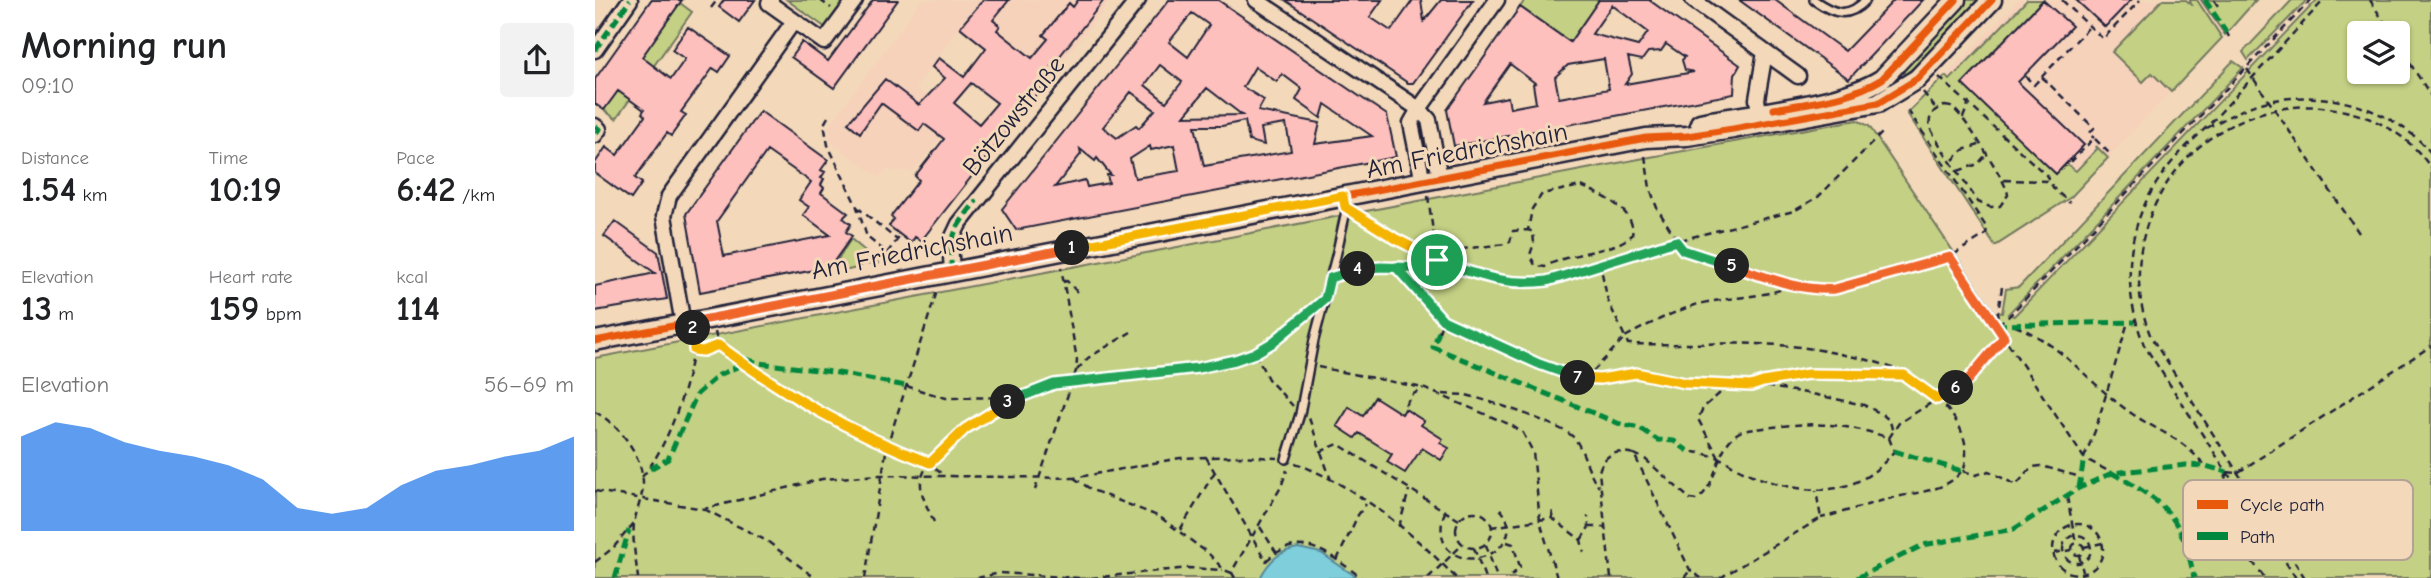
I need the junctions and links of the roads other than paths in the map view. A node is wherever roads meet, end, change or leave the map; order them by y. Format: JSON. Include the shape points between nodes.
{"nodes":[{"id":1,"x":630,"y":0,"type":"edge"},
{"id":2,"x":771,"y":0,"type":"edge"},
{"id":3,"x":855,"y":0,"type":"edge"},
{"id":4,"x":1138,"y":0,"type":"edge"},
{"id":5,"x":1256,"y":0,"type":"edge"},
{"id":6,"x":1497,"y":0,"type":"edge"},
{"id":7,"x":1693,"y":0,"type":"edge"},
{"id":8,"x":1814,"y":0,"type":"edge"},
{"id":9,"x":1866,"y":0,"type":"edge"},
{"id":10,"x":1956,"y":0,"type":"edge"},
{"id":11,"x":1992,"y":0,"type":"edge"},
{"id":12,"x":794,"y":21,"type":"junction"},
{"id":13,"x":595,"y":50,"type":"edge"},
{"id":14,"x":1765,"y":52,"type":"junction"},
{"id":15,"x":1798,"y":76,"type":"dead end"},
{"id":16,"x":1870,"y":87,"type":"junction"},
{"id":17,"x":1878,"y":103,"type":"junction"},
{"id":18,"x":1419,"y":109,"type":"junction"},
{"id":19,"x":1759,"y":112,"type":"junction"},
{"id":20,"x":595,"y":126,"type":"edge"},
{"id":21,"x":595,"y":135,"type":"edge"},
{"id":22,"x":1646,"y":147,"type":"junction"},
{"id":23,"x":1430,"y":185,"type":"junction"},
{"id":24,"x":1346,"y":205,"type":"junction"},
{"id":25,"x":952,"y":271,"type":"junction"},
{"id":26,"x":690,"y":327,"type":"junction"},
{"id":27,"x":595,"y":341,"type":"edge"},
{"id":28,"x":1286,"y":460,"type":"road end"}],
"edges":[{"from":1,"to":13,"type":"street"},
{"from":2,"to":12,"type":"street","via":[[769,3]]},
{"from":3,"to":12,"type":"street","via":[[824,42]]},
{"from":4,"to":25,"type":"street","name":"Bötzowstraße","via":[[959,224],[950,243]]},
{"from":5,"to":18,"type":"street"},
{"from":6,"to":18,"type":"street"},
{"from":7,"to":14,"type":"street"},
{"from":8,"to":9,"type":"lane","via":[[1841,14],[1850,13]]},
{"from":10,"to":16,"type":"street"},
{"from":11,"to":17,"type":"street","via":[[1917,79]]},
{"from":12,"to":26,"type":"street","via":[[665,206]]},
{"from":14,"to":15,"type":"street"},
{"from":14,"to":19,"type":"street"},
{"from":16,"to":17,"type":"street"},
{"from":16,"to":19,"type":"street","name":"Am Friedrichshain"},
{"from":17,"to":22,"type":"street","name":"Am Friedrichshain"},
{"from":18,"to":23,"type":"street","via":[[1429,120]]},
{"from":19,"to":22,"type":"street","name":"Am Friedrichshain","via":[[1668,129]]},
{"from":20,"to":21,"type":"street","via":[[599,129]]},
{"from":22,"to":23,"type":"street","name":"Am Friedrichshain"},
{"from":23,"to":24,"type":"street","name":"Am Friedrichshain"},
{"from":24,"to":25,"type":"street","name":"Am Friedrichshain"},
{"from":24,"to":28,"type":"lane"},
{"from":25,"to":26,"type":"street","name":"Am Friedrichshain"},
{"from":26,"to":27,"type":"street","name":"Am Friedrichshain"}]}
